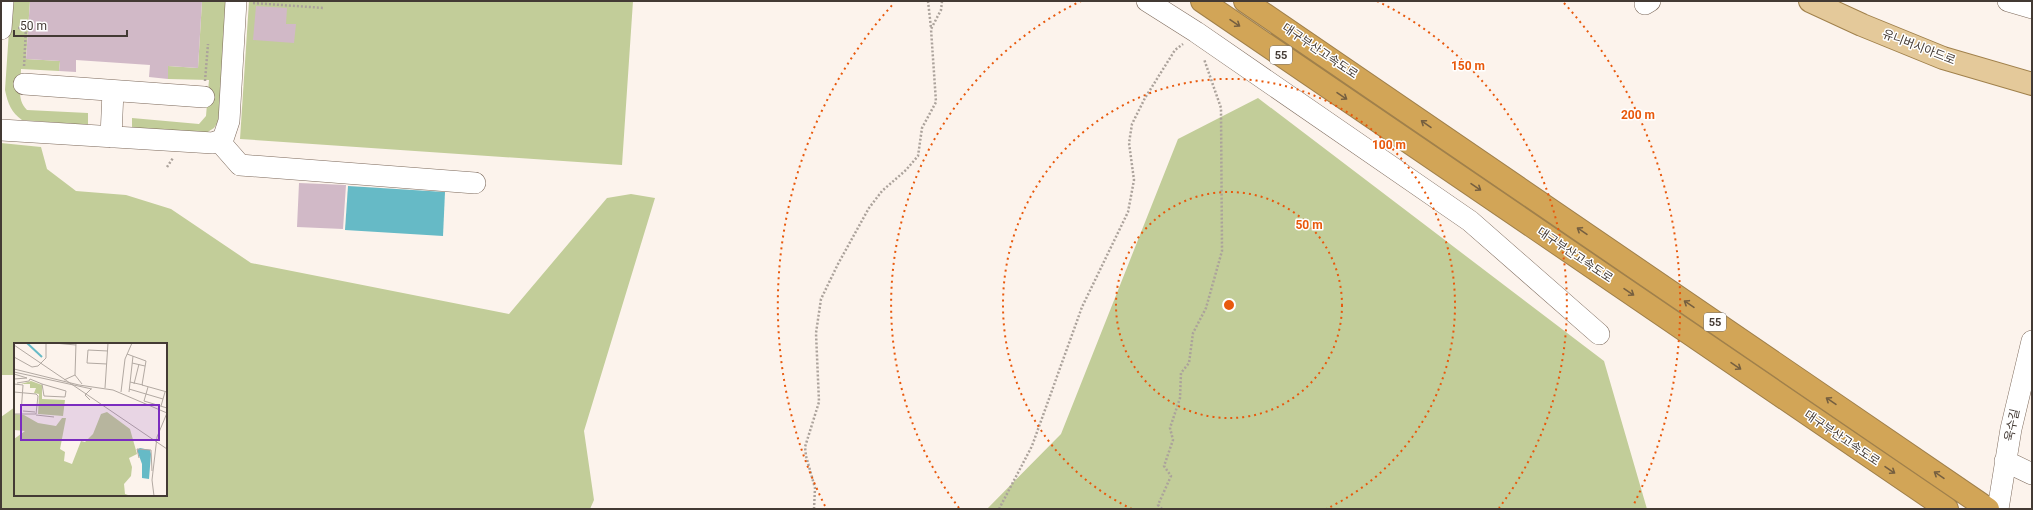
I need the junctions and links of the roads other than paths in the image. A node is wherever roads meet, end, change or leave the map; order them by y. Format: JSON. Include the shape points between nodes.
{"nodes":[{"id":1,"x":3,"y":1,"type":"edge"},
{"id":2,"x":236,"y":1,"type":"edge"},
{"id":3,"x":1147,"y":1,"type":"edge"},
{"id":4,"x":1202,"y":1,"type":"edge"},
{"id":5,"x":1245,"y":1,"type":"edge"},
{"id":6,"x":1810,"y":1,"type":"edge"},
{"id":7,"x":2008,"y":1,"type":"edge"},
{"id":8,"x":2032,"y":8,"type":"edge"},
{"id":9,"x":1,"y":28,"type":"edge"},
{"id":10,"x":24,"y":84,"type":"road end"},
{"id":11,"x":2032,"y":84,"type":"edge"},
{"id":12,"x":113,"y":91,"type":"junction"},
{"id":13,"x":204,"y":97,"type":"road end"},
{"id":14,"x":1,"y":130,"type":"edge"},
{"id":15,"x":111,"y":137,"type":"junction"},
{"id":16,"x":219,"y":141,"type":"junction"},
{"id":17,"x":475,"y":183,"type":"dead end"},
{"id":18,"x":1600,"y":334,"type":"dead end"},
{"id":19,"x":2032,"y":341,"type":"edge"},
{"id":20,"x":2005,"y":461,"type":"junction"},
{"id":21,"x":2032,"y":474,"type":"edge"},
{"id":22,"x":1947,"y":509,"type":"edge"},
{"id":23,"x":1988,"y":509,"type":"edge"},
{"id":24,"x":1998,"y":509,"type":"edge"}],
"edges":[{"from":1,"to":9,"type":"street"},
{"from":2,"to":16,"type":"street","via":[[228,121],[223,139]]},
{"from":3,"to":18,"type":"street","via":[[1196,32],[1470,222]]},
{"from":4,"to":22,"type":"highway","name":"대구부산고속도로","number":"55","one_way":true},
{"from":23,"to":5,"type":"highway","name":"대구부산고속도로","number":"55","one_way":true},
{"from":6,"to":11,"type":"main road","name":"유니버시아드로","via":[[1943,58]]},
{"from":7,"to":8,"type":"street"},
{"from":10,"to":12,"type":"street"},
{"from":12,"to":13,"type":"street"},
{"from":12,"to":15,"type":"street"},
{"from":14,"to":15,"type":"street"},
{"from":15,"to":16,"type":"street","via":[[214,143]]},
{"from":16,"to":17,"type":"street","via":[[240,165]]},
{"from":19,"to":20,"type":"street","name":"욱수길"},
{"from":20,"to":21,"type":"street"},
{"from":20,"to":24,"type":"street","name":"욱수길"}]}
